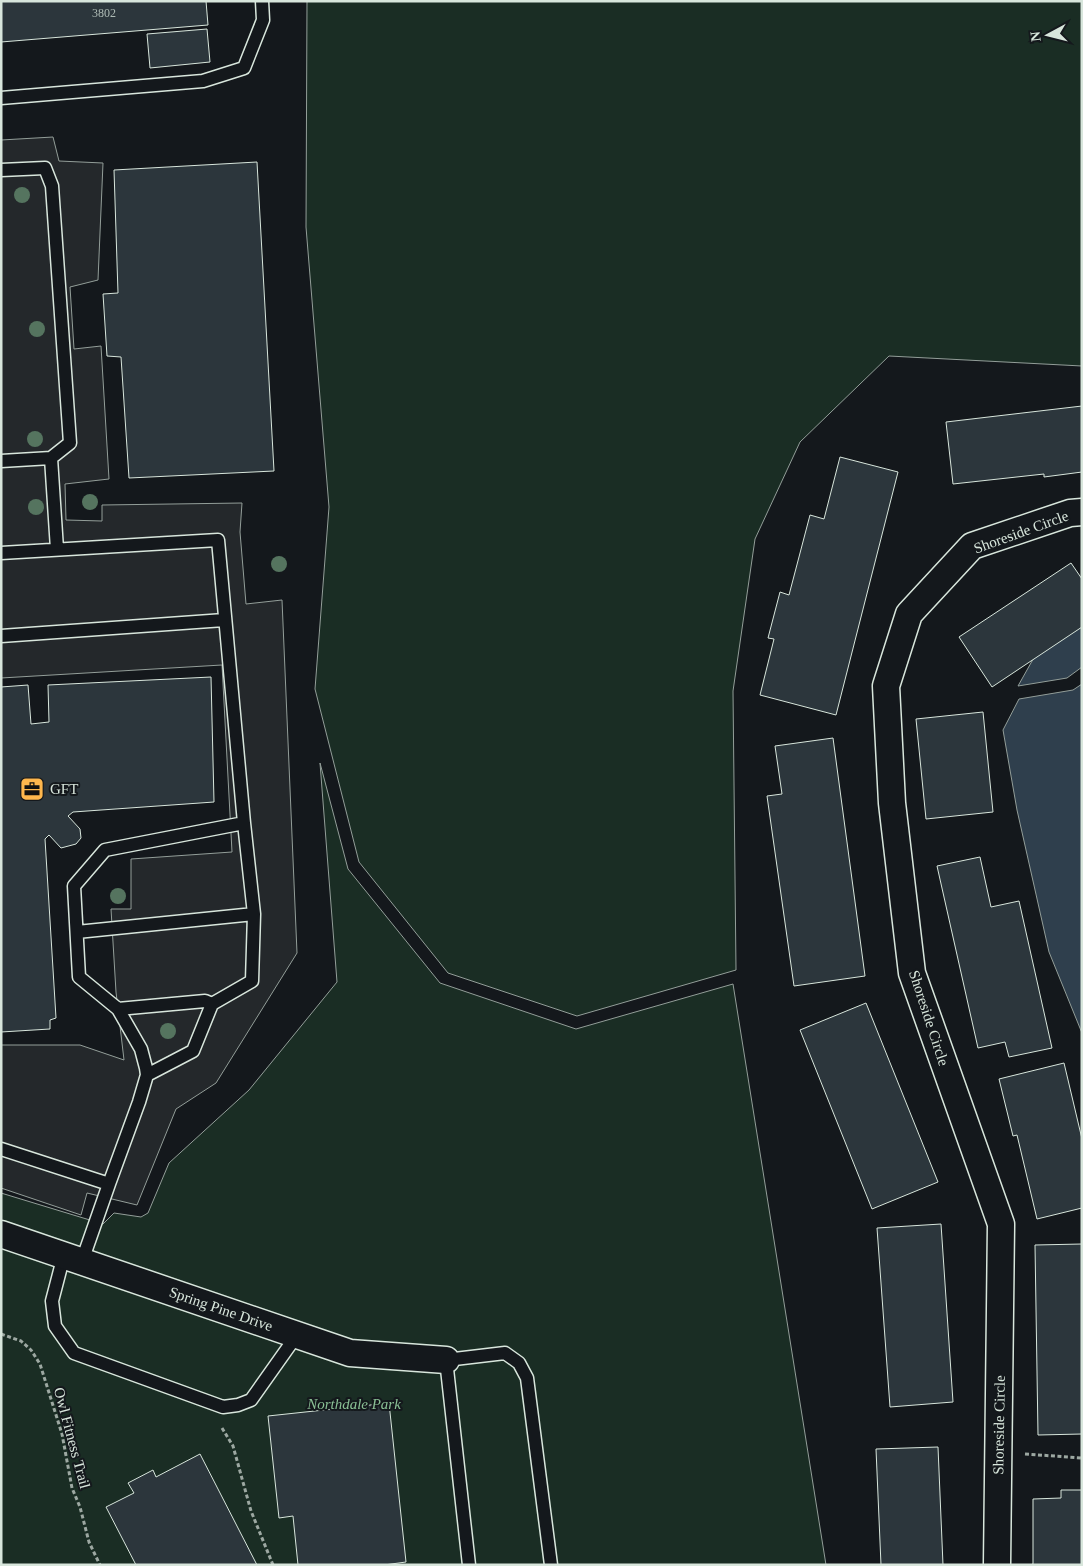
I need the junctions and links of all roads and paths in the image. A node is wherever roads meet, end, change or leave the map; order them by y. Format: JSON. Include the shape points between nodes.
{"nodes":[{"id":1,"x":262,"y":1,"type":"edge"},
{"id":2,"x":1,"y":98,"type":"edge"},
{"id":3,"x":1,"y":170,"type":"edge"},
{"id":4,"x":51,"y":458,"type":"junction"},
{"id":5,"x":1,"y":461,"type":"edge"},
{"id":6,"x":1082,"y":512,"type":"edge"},
{"id":7,"x":57,"y":549,"type":"junction"},
{"id":8,"x":1,"y":553,"type":"edge"},
{"id":9,"x":224,"y":620,"type":"junction"},
{"id":10,"x":1,"y":636,"type":"edge"},
{"id":11,"x":244,"y":823,"type":"junction"},
{"id":12,"x":254,"y":914,"type":"junction"},
{"id":13,"x":77,"y":932,"type":"junction"},
{"id":14,"x":212,"y":1004,"type":"junction"},
{"id":15,"x":118,"y":1009,"type":"junction"},
{"id":16,"x":147,"y":1075,"type":"junction"},
{"id":17,"x":1,"y":1149,"type":"edge"},
{"id":18,"x":108,"y":1184,"type":"junction"},
{"id":19,"x":1,"y":1234,"type":"edge"},
{"id":20,"x":73,"y":1258,"type":"junction"},
{"id":21,"x":1,"y":1334,"type":"edge"},
{"id":22,"x":297,"y":1335,"type":"junction"},
{"id":23,"x":446,"y":1360,"type":"junction"},
{"id":24,"x":223,"y":1407,"type":"junction"},
{"id":25,"x":998,"y":1452,"type":"junction"},
{"id":26,"x":1082,"y":1458,"type":"edge"},
{"id":27,"x":100,"y":1565,"type":"edge"},
{"id":28,"x":273,"y":1565,"type":"edge"},
{"id":29,"x":469,"y":1565,"type":"edge"},
{"id":30,"x":551,"y":1565,"type":"edge"},
{"id":31,"x":997,"y":1565,"type":"edge"}],
"edges":[{"from":1,"to":2,"type":"lane","via":[[263,20],[244,68],[203,81]]},
{"from":3,"to":4,"type":"lane","via":[[45,168],[52,186],[70,443]]},
{"from":4,"to":5,"type":"lane"},
{"from":4,"to":7,"type":"lane"},
{"from":6,"to":25,"type":"street","name":"Shoreside Circle","via":[[1070,513],[972,546],[909,614],[886,686],[892,802],[912,973],[1001,1224]]},
{"from":7,"to":8,"type":"lane"},
{"from":7,"to":9,"type":"lane","via":[[218,540]]},
{"from":9,"to":10,"type":"lane"},
{"from":9,"to":11,"type":"lane"},
{"from":11,"to":12,"type":"lane"},
{"from":11,"to":13,"type":"lane","via":[[105,850],[74,886]]},
{"from":12,"to":13,"type":"lane"},
{"from":12,"to":14,"type":"lane","via":[[252,981]]},
{"from":13,"to":15,"type":"lane","via":[[79,977]]},
{"from":14,"to":15,"type":"lane","via":[[205,1001]]},
{"from":14,"to":16,"type":"lane","via":[[193,1051]]},
{"from":15,"to":16,"type":"lane","via":[[141,1049]]},
{"from":16,"to":18,"type":"lane"},
{"from":17,"to":18,"type":"lane"},
{"from":18,"to":20,"type":"lane"},
{"from":19,"to":20,"type":"street","name":"Spring Pine Drive"},
{"from":20,"to":22,"type":"street","name":"Spring Pine Drive"},
{"from":20,"to":24,"type":"lane","via":[[52,1301],[55,1326],[74,1353]]},
{"from":21,"to":27,"type":"path","name":"Owl Fitness Trail","via":[[21,1342],[40,1364],[62,1434],[72,1488],[88,1542]]},
{"from":22,"to":23,"type":"street","name":"Spring Pine Drive","via":[[350,1353]]},
{"from":22,"to":24,"type":"lane","via":[[251,1400]]},
{"from":23,"to":29,"type":"lane"},
{"from":23,"to":30,"type":"lane","via":[[505,1353],[519,1363],[527,1378]]},
{"from":24,"to":28,"type":"path","via":[[222,1429],[233,1446],[251,1511]]},
{"from":25,"to":26,"type":"path"},
{"from":25,"to":31,"type":"street","name":"Shoreside Circle"}]}
